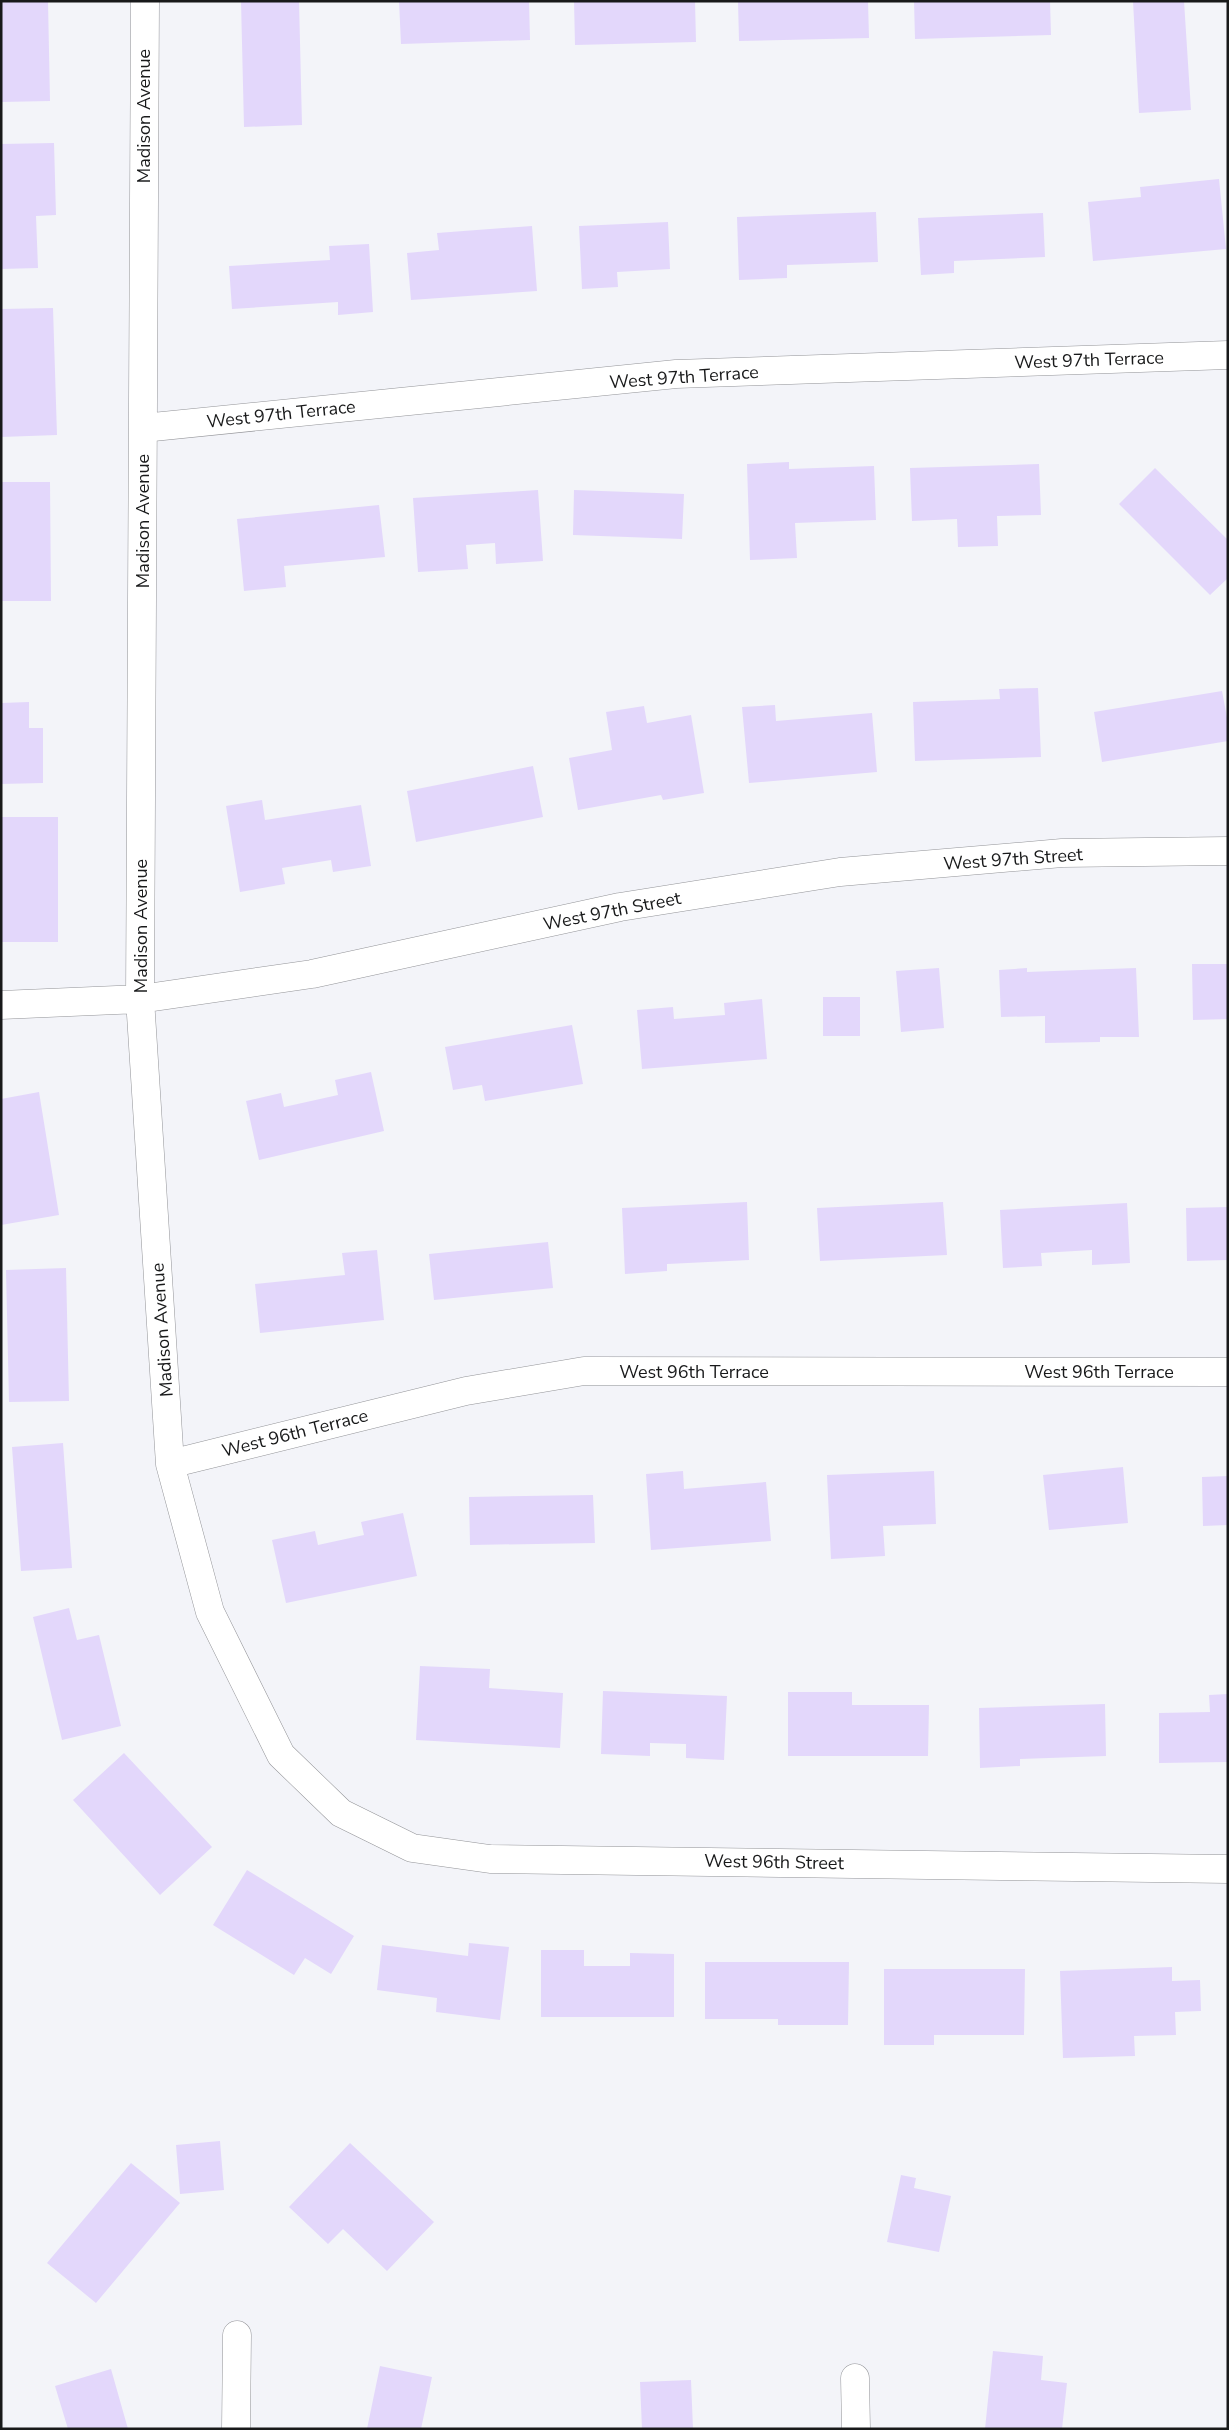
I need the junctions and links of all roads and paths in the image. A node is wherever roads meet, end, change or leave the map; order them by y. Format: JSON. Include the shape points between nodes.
{"nodes":[{"id":1,"x":145,"y":1,"type":"edge"},
{"id":2,"x":1228,"y":355,"type":"edge"},
{"id":3,"x":143,"y":428,"type":"junction"},
{"id":4,"x":1228,"y":851,"type":"edge"},
{"id":5,"x":140,"y":999,"type":"junction"},
{"id":6,"x":1,"y":1004,"type":"edge"},
{"id":7,"x":1228,"y":1372,"type":"edge"},
{"id":8,"x":170,"y":1464,"type":"junction"},
{"id":9,"x":332,"y":1805,"type":"joint"},
{"id":10,"x":1228,"y":1868,"type":"edge"},
{"id":11,"x":237,"y":2336,"type":"dead end"},
{"id":12,"x":855,"y":2378,"type":"dead end"},
{"id":13,"x":236,"y":2429,"type":"edge"},
{"id":14,"x":856,"y":2429,"type":"edge"}],
"edges":[{"from":1,"to":3,"type":"street","name":"Madison Avenue"},
{"from":2,"to":3,"type":"street","name":"West 97th Terrace","via":[[676,374]]},
{"from":3,"to":5,"type":"street","name":"Madison Avenue"},
{"from":4,"to":5,"type":"street","name":"West 97th Street","via":[[1062,853],[840,872],[620,908],[312,974]]},
{"from":5,"to":6,"type":"street","name":"West 97th Street"},
{"from":5,"to":8,"type":"street","name":"Madison Avenue"},
{"from":7,"to":8,"type":"street","name":"West 96th Terrace","via":[[584,1372],[466,1391]]},
{"from":8,"to":9,"type":"street","name":"Madison Avenue","via":[[210,1612],[280,1755]]},
{"from":9,"to":10,"type":"street","name":"West 96th Street","via":[[341,1813],[412,1848],[490,1859]]},
{"from":11,"to":13,"type":"street"},
{"from":12,"to":14,"type":"street"}]}
